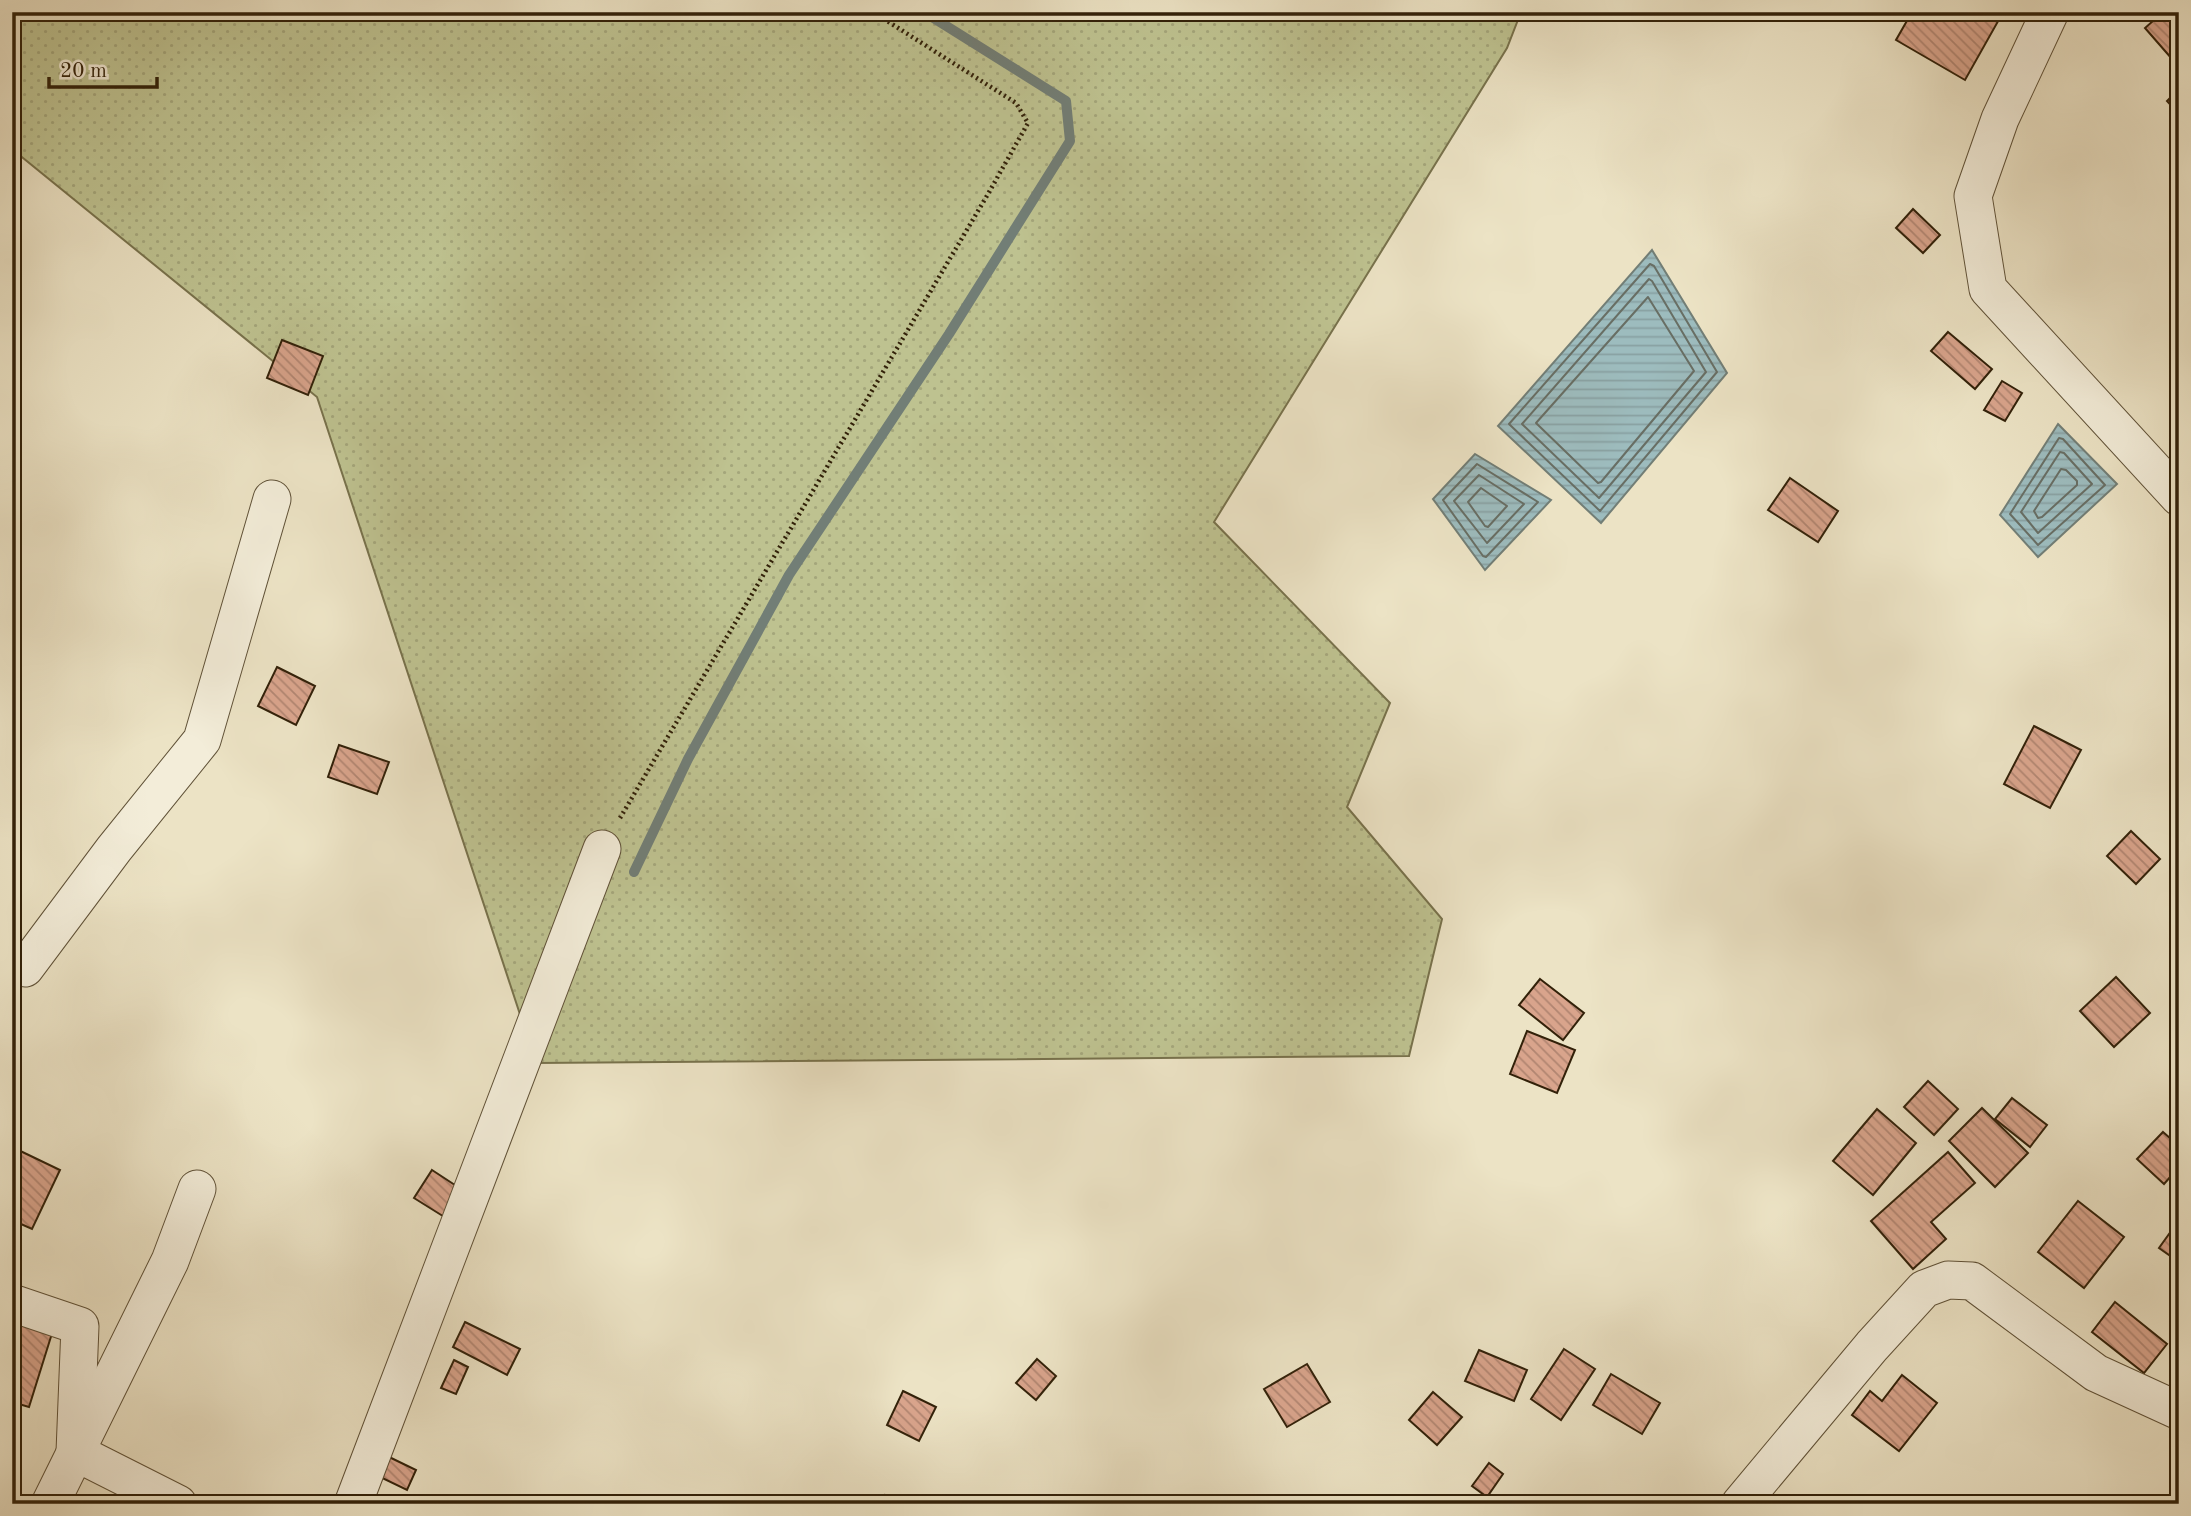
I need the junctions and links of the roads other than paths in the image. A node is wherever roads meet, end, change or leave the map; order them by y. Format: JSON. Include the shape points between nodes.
{"nodes":[{"id":1,"x":2050,"y":12,"type":"edge"},
{"id":2,"x":2179,"y":497,"type":"edge"},
{"id":3,"x":272,"y":499,"type":"dead end"},
{"id":4,"x":602,"y":849,"type":"road end"},
{"id":5,"x":12,"y":962,"type":"edge"},
{"id":6,"x":197,"y":1189,"type":"dead end"},
{"id":7,"x":12,"y":1303,"type":"edge"},
{"id":8,"x":2179,"y":1411,"type":"edge"},
{"id":9,"x":75,"y":1452,"type":"junction"},
{"id":10,"x":50,"y":1504,"type":"edge"},
{"id":11,"x":178,"y":1504,"type":"edge"},
{"id":12,"x":353,"y":1504,"type":"edge"},
{"id":13,"x":1740,"y":1504,"type":"edge"}],
"edges":[{"from":1,"to":2,"type":"street","via":[[2000,118],[1973,196],[1987,289]]},
{"from":3,"to":5,"type":"street","via":[[202,740],[25,968]]},
{"from":4,"to":12,"type":"street"},
{"from":6,"to":9,"type":"street","via":[[170,1261]]},
{"from":7,"to":9,"type":"street","via":[[80,1326]]},
{"from":8,"to":13,"type":"street","via":[[2096,1373],[1972,1281],[1948,1280],[1924,1289]]},
{"from":9,"to":10,"type":"street"},
{"from":9,"to":11,"type":"street"}]}
